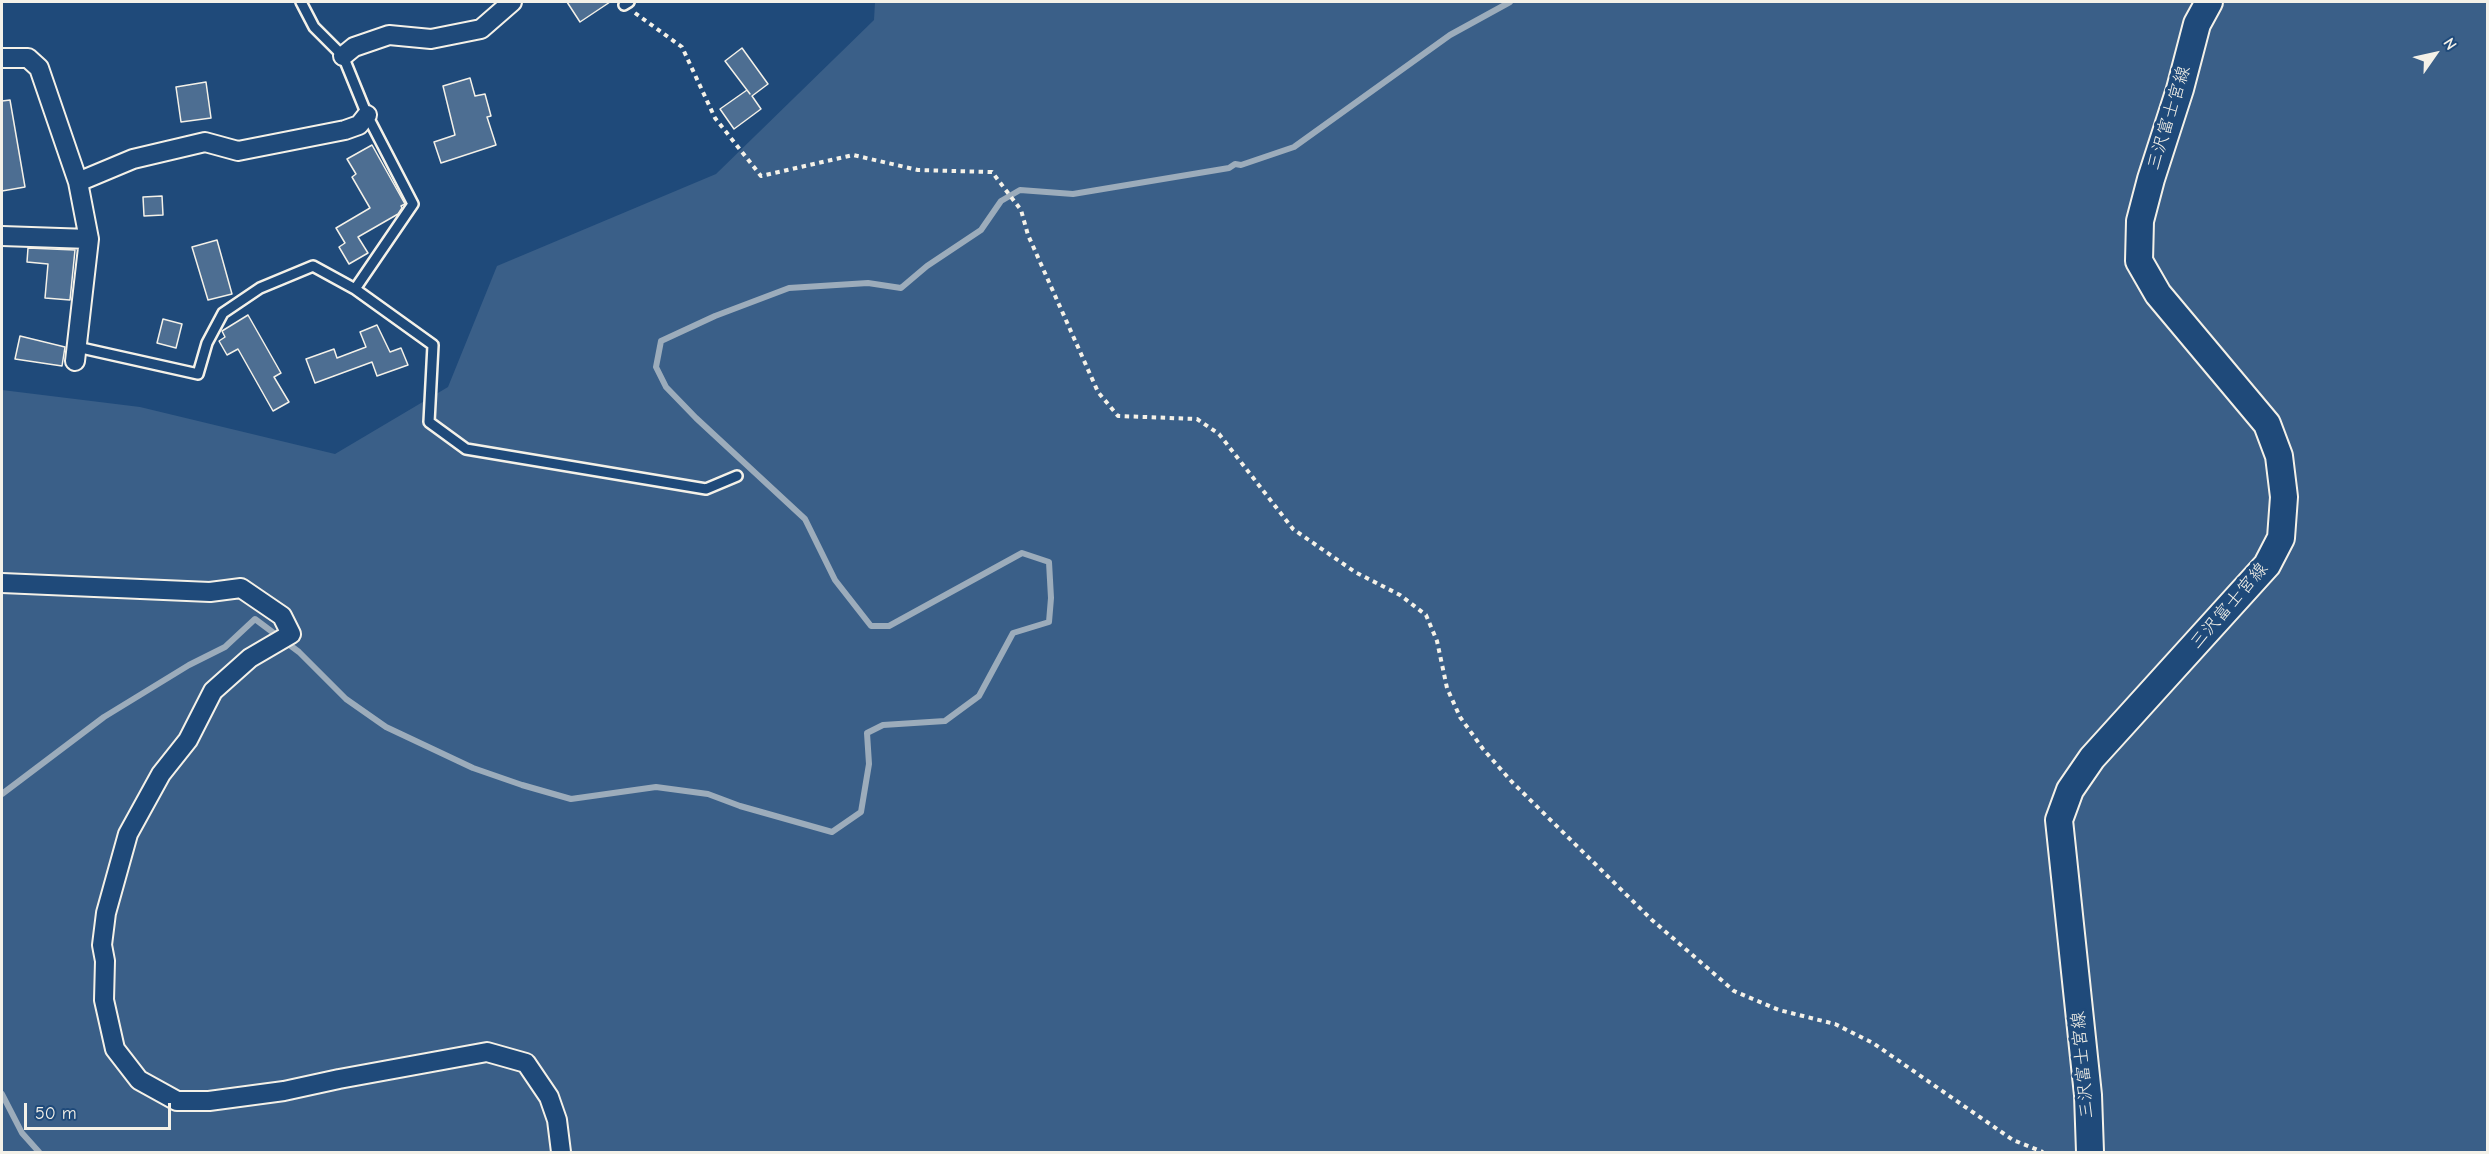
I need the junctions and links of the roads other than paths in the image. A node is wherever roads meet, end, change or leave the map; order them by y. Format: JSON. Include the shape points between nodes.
{"nodes":[{"id":1,"x":301,"y":2,"type":"edge"},
{"id":2,"x":512,"y":2,"type":"edge"},
{"id":3,"x":2209,"y":2,"type":"edge"},
{"id":4,"x":343,"y":56,"type":"junction"},
{"id":5,"x":2,"y":58,"type":"edge"},
{"id":6,"x":367,"y":115,"type":"junction"},
{"id":7,"x":78,"y":182,"type":"junction"},
{"id":8,"x":2,"y":236,"type":"edge"},
{"id":9,"x":89,"y":239,"type":"junction"},
{"id":10,"x":355,"y":289,"type":"junction"},
{"id":11,"x":76,"y":354,"type":"joint"},
{"id":12,"x":736,"y":476,"type":"dead end"},
{"id":13,"x":2,"y":583,"type":"edge"},
{"id":14,"x":561,"y":1152,"type":"edge"},
{"id":15,"x":2091,"y":1152,"type":"edge"}],
"edges":[{"from":1,"to":4,"type":"lane","via":[[314,27]]},
{"from":2,"to":4,"type":"street","via":[[481,29],[431,39],[388,34],[354,47]]},
{"from":3,"to":15,"type":"main road","name":"三沢富士宮線","via":[[2197,24],[2151,179],[2140,221],[2139,261],[2158,294],[2267,424],[2279,456],[2284,497],[2281,538],[2267,565],[2092,758],[2070,790],[2059,820]]},
{"from":4,"to":6,"type":"lane"},
{"from":5,"to":7,"type":"street","via":[[28,58],[39,68]]},
{"from":6,"to":7,"type":"street","via":[[359,125],[345,130],[238,151],[205,142],[134,159]]},
{"from":6,"to":10,"type":"lane","via":[[413,204]]},
{"from":7,"to":9,"type":"street"},
{"from":8,"to":9,"type":"street"},
{"from":9,"to":11,"type":"street"},
{"from":10,"to":11,"type":"lane","via":[[313,266],[260,288],[223,313],[207,343],[198,374]]},
{"from":10,"to":12,"type":"lane","via":[[433,345],[429,422],[466,449],[706,489]]},
{"from":13,"to":14,"type":"street","via":[[210,592],[241,588],[282,616],[283,639],[250,658],[213,691],[188,740],[161,774],[128,834],[106,913],[102,945],[104,1000],[115,1049],[139,1080],[177,1101],[209,1101],[284,1091],[487,1052],[526,1064],[549,1097]]}]}
